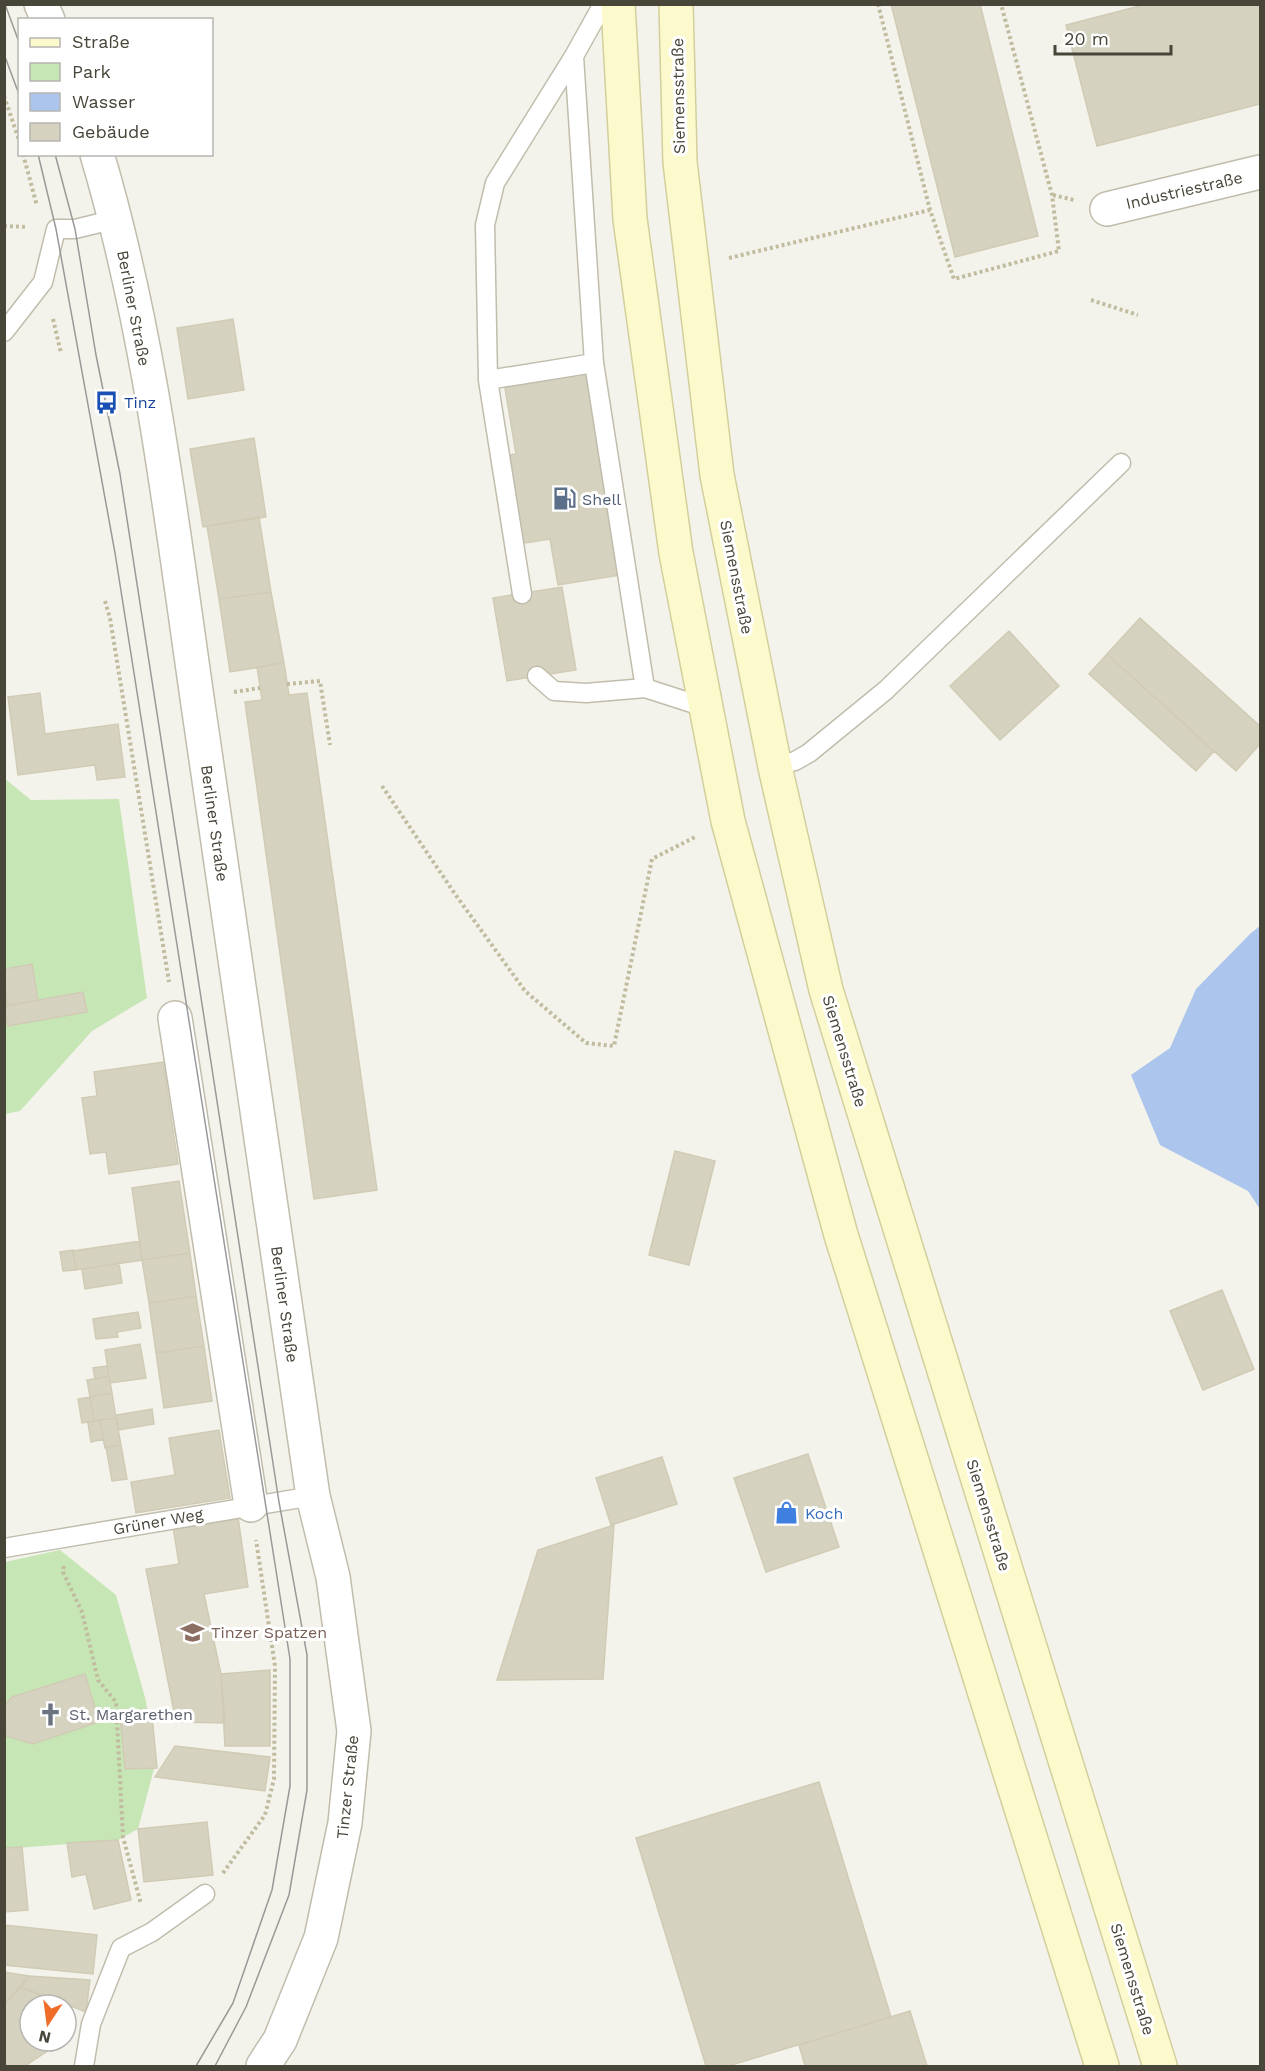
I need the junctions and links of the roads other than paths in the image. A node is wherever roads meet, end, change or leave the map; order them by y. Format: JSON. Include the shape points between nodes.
{"nodes":[{"id":1,"x":603,"y":4,"type":"edge"},
{"id":2,"x":618,"y":4,"type":"edge"},
{"id":3,"x":676,"y":4,"type":"edge"},
{"id":4,"x":574,"y":56,"type":"junction"},
{"id":5,"x":98,"y":156,"type":"edge"},
{"id":6,"x":1260,"y":172,"type":"edge"},
{"id":7,"x":1107,"y":209,"type":"dead end"},
{"id":8,"x":116,"y":219,"type":"junction"},
{"id":9,"x":4,"y":332,"type":"edge"},
{"id":10,"x":594,"y":363,"type":"junction"},
{"id":11,"x":488,"y":380,"type":"junction"},
{"id":12,"x":1121,"y":463,"type":"dead end"},
{"id":13,"x":522,"y":594,"type":"dead end"},
{"id":14,"x":537,"y":676,"type":"dead end"},
{"id":15,"x":645,"y":688,"type":"junction"},
{"id":16,"x":704,"y":707,"type":"junction"},
{"id":17,"x":775,"y":767,"type":"junction"},
{"id":18,"x":175,"y":1018,"type":"road end"},
{"id":19,"x":313,"y":1496,"type":"junction"},
{"id":20,"x":250,"y":1505,"type":"junction"},
{"id":21,"x":4,"y":1548,"type":"edge"},
{"id":22,"x":205,"y":1894,"type":"road end"},
{"id":23,"x":84,"y":2067,"type":"edge"},
{"id":24,"x":263,"y":2067,"type":"edge"},
{"id":25,"x":1102,"y":2067,"type":"edge"},
{"id":26,"x":1160,"y":2067,"type":"edge"}],
"edges":[{"from":1,"to":4,"type":"lane"},
{"from":2,"to":16,"type":"main road","via":[[630,219],[676,553]]},
{"from":3,"to":17,"type":"main road","name":"Siemensstraße","via":[[680,162],[717,475]]},
{"from":4,"to":10,"type":"lane"},
{"from":4,"to":11,"type":"lane","via":[[495,183],[485,225]]},
{"from":5,"to":8,"type":"street","name":"Berliner Straße"},
{"from":6,"to":7,"type":"street","name":"Industriestraße"},
{"from":8,"to":9,"type":"lane","via":[[75,229],[56,229],[43,282]]},
{"from":8,"to":19,"type":"street","name":"Berliner Straße","via":[[146,363],[185,614]]},
{"from":10,"to":11,"type":"lane"},
{"from":10,"to":15,"type":"lane"},
{"from":11,"to":13,"type":"lane"},
{"from":12,"to":17,"type":"lane","via":[[886,690],[809,753]]},
{"from":14,"to":15,"type":"lane","via":[[554,691],[586,693]]},
{"from":15,"to":16,"type":"lane"},
{"from":16,"to":25,"type":"main road","via":[[728,821],[841,1235]]},
{"from":17,"to":26,"type":"main road","name":"Siemensstraße","via":[[826,990]]},
{"from":18,"to":20,"type":"street"},
{"from":19,"to":20,"type":"lane","name":"Grüner Weg"},
{"from":19,"to":24,"type":"street","name":"Tinzer Straße","via":[[333,1577],[354,1731],[345,1823],[321,1938],[280,2040]]},
{"from":20,"to":21,"type":"lane","name":"Grüner Weg"},
{"from":22,"to":23,"type":"lane","via":[[152,1932],[121,1948],[91,2024]]}]}
